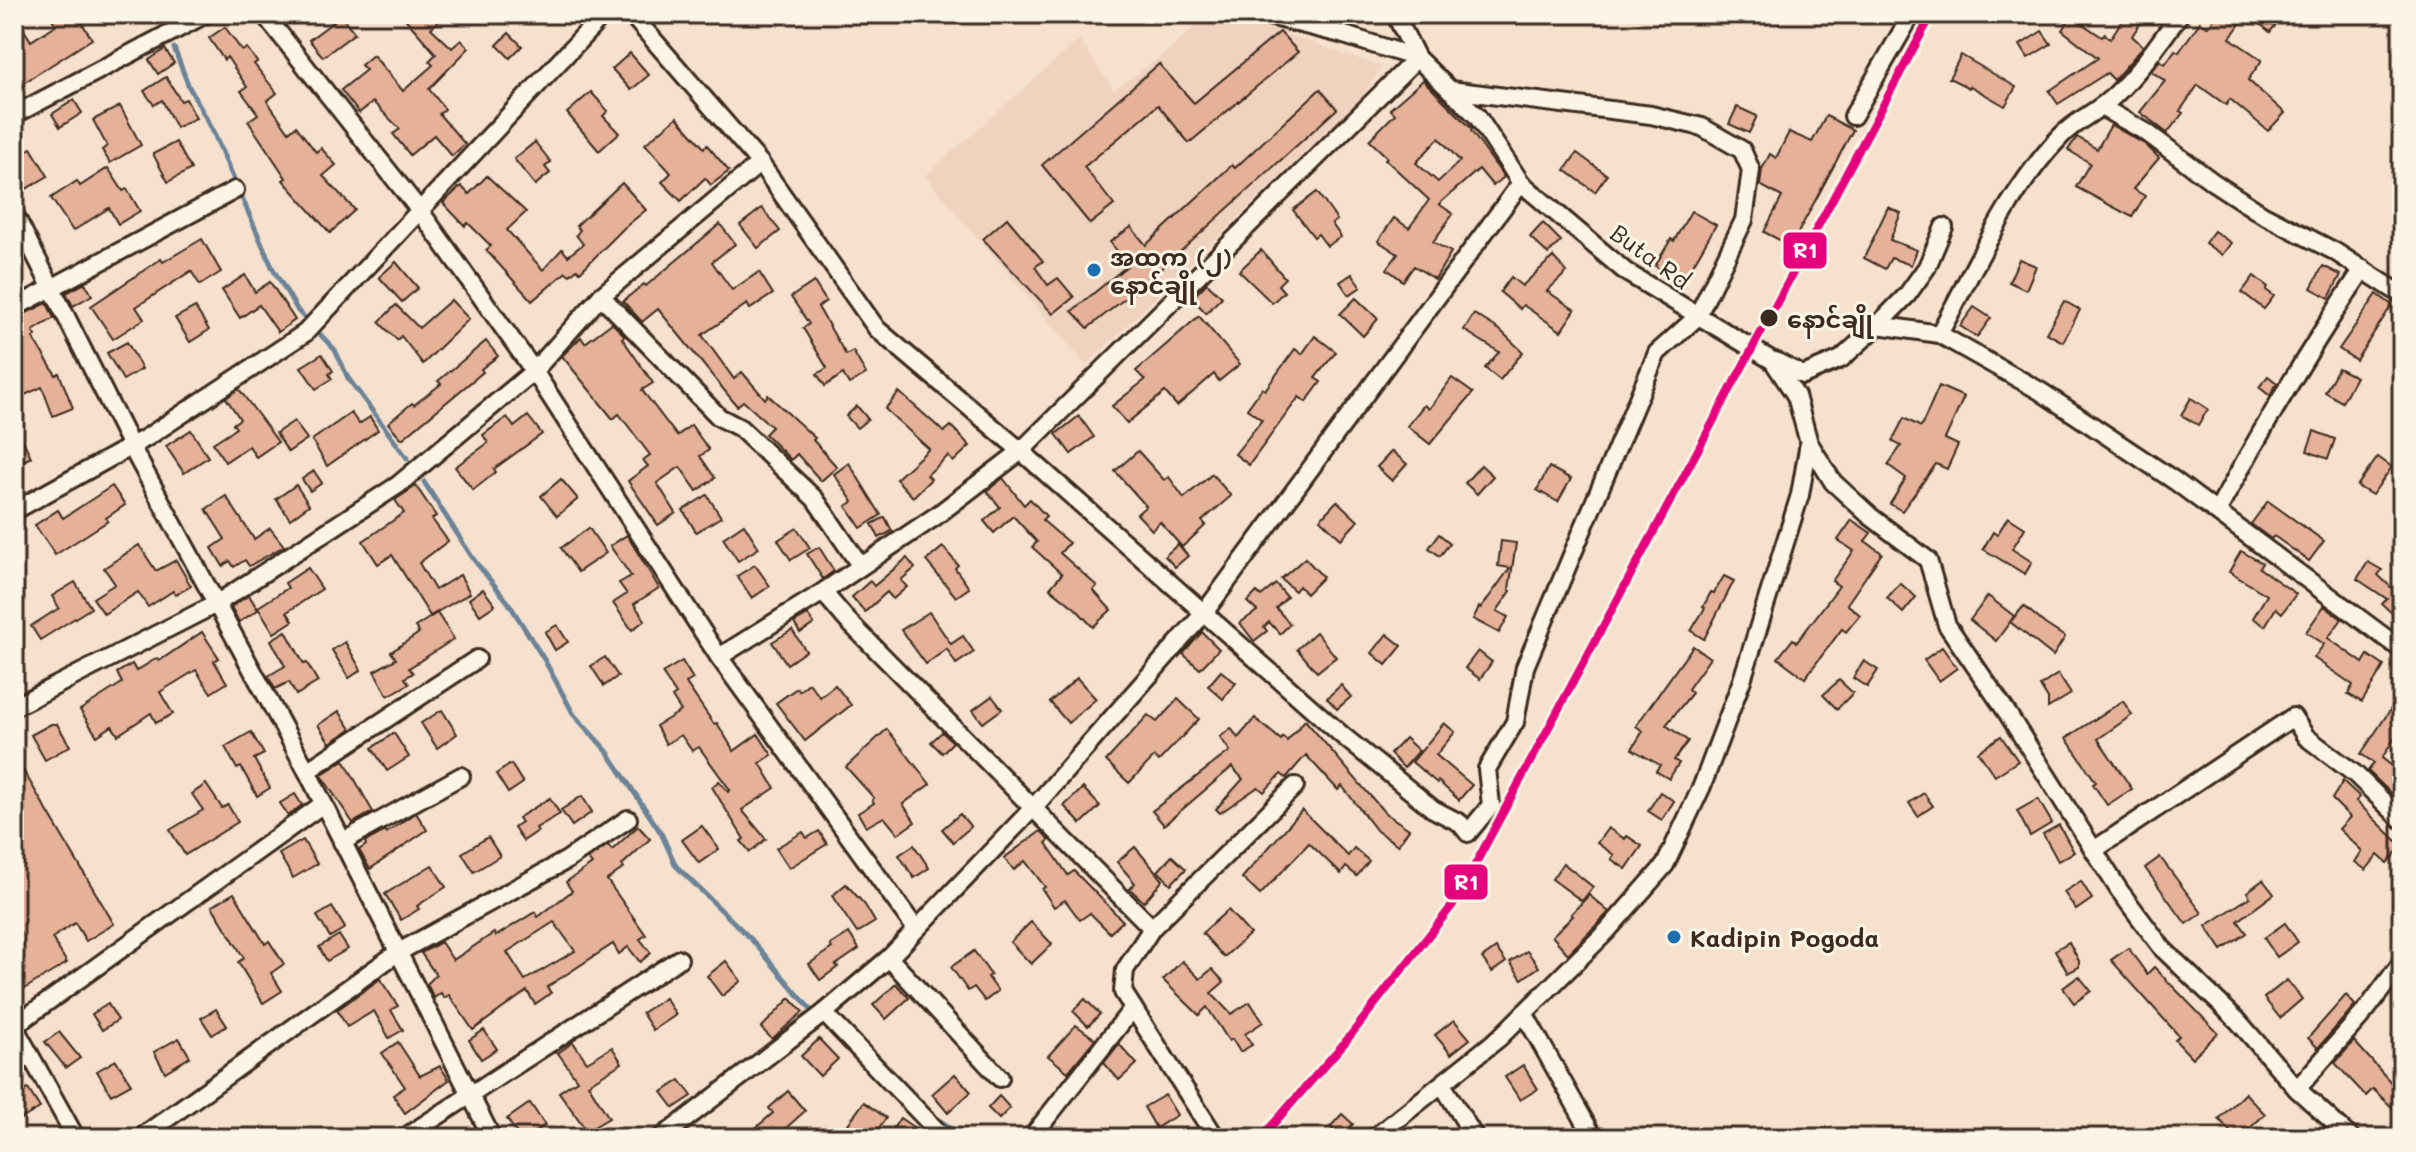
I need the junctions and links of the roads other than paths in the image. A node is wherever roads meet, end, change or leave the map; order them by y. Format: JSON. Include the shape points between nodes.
{"nodes":[{"id":1,"x":206,"y":14,"type":"edge"},
{"id":2,"x":264,"y":14,"type":"edge"},
{"id":3,"x":604,"y":14,"type":"edge"},
{"id":4,"x":631,"y":14,"type":"edge"},
{"id":5,"x":1261,"y":14,"type":"edge"},
{"id":6,"x":1395,"y":14,"type":"edge"},
{"id":7,"x":1912,"y":14,"type":"edge"},
{"id":8,"x":2180,"y":14,"type":"edge"},
{"id":9,"x":1417,"y":58,"type":"junction"},
{"id":10,"x":1450,"y":90,"type":"junction"},
{"id":11,"x":2101,"y":107,"type":"junction"},
{"id":12,"x":14,"y":115,"type":"edge"},
{"id":13,"x":1853,"y":116,"type":"dead end"},
{"id":14,"x":760,"y":163,"type":"junction"},
{"id":15,"x":1521,"y":183,"type":"junction"},
{"id":16,"x":235,"y":190,"type":"dead end"},
{"id":17,"x":420,"y":211,"type":"junction"},
{"id":18,"x":14,"y":213,"type":"edge"},
{"id":19,"x":1944,"y":227,"type":"dead end"},
{"id":20,"x":2363,"y":269,"type":"junction"},
{"id":21,"x":52,"y":288,"type":"junction"},
{"id":22,"x":2402,"y":295,"type":"edge"},
{"id":23,"x":601,"y":296,"type":"junction"},
{"id":24,"x":14,"y":308,"type":"edge"},
{"id":25,"x":1697,"y":317,"type":"junction"},
{"id":26,"x":1878,"y":325,"type":"junction"},
{"id":27,"x":1939,"y":334,"type":"junction"},
{"id":28,"x":1773,"y":361,"type":"junction"},
{"id":29,"x":534,"y":371,"type":"junction"},
{"id":30,"x":1809,"y":443,"type":"junction"},
{"id":31,"x":131,"y":446,"type":"junction"},
{"id":32,"x":1021,"y":451,"type":"junction"},
{"id":33,"x":14,"y":511,"type":"edge"},
{"id":34,"x":2217,"y":512,"type":"junction"},
{"id":35,"x":860,"y":565,"type":"junction"},
{"id":36,"x":823,"y":592,"type":"junction"},
{"id":37,"x":216,"y":604,"type":"junction"},
{"id":38,"x":1204,"y":613,"type":"junction"},
{"id":39,"x":2402,"y":649,"type":"edge"},
{"id":40,"x":719,"y":657,"type":"junction"},
{"id":41,"x":477,"y":659,"type":"dead end"},
{"id":42,"x":14,"y":707,"type":"edge"},
{"id":43,"x":307,"y":771,"type":"junction"},
{"id":44,"x":461,"y":776,"type":"dead end"},
{"id":45,"x":1295,"y":786,"type":"dead end"},
{"id":46,"x":323,"y":804,"type":"junction"},
{"id":47,"x":1034,"y":807,"type":"junction"},
{"id":48,"x":628,"y":819,"type":"dead end"},
{"id":49,"x":2402,"y":820,"type":"edge"},
{"id":50,"x":342,"y":842,"type":"junction"},
{"id":51,"x":2094,"y":850,"type":"junction"},
{"id":52,"x":1152,"y":928,"type":"junction"},
{"id":53,"x":916,"y":929,"type":"junction"},
{"id":54,"x":397,"y":953,"type":"junction"},
{"id":55,"x":889,"y":958,"type":"junction"},
{"id":56,"x":679,"y":959,"type":"dead end"},
{"id":57,"x":2402,"y":962,"type":"edge"},
{"id":58,"x":1133,"y":1008,"type":"junction"},
{"id":59,"x":824,"y":1013,"type":"junction"},
{"id":60,"x":1524,"y":1013,"type":"junction"},
{"id":61,"x":14,"y":1026,"type":"edge"},
{"id":62,"x":1000,"y":1078,"type":"dead end"},
{"id":63,"x":1442,"y":1084,"type":"junction"},
{"id":64,"x":2297,"y":1089,"type":"junction"},
{"id":65,"x":471,"y":1094,"type":"junction"},
{"id":66,"x":76,"y":1138,"type":"edge"},
{"id":67,"x":140,"y":1138,"type":"edge"},
{"id":68,"x":404,"y":1138,"type":"edge"},
{"id":69,"x":492,"y":1138,"type":"edge"},
{"id":70,"x":661,"y":1138,"type":"edge"},
{"id":71,"x":944,"y":1138,"type":"edge"},
{"id":72,"x":1031,"y":1138,"type":"edge"},
{"id":73,"x":1216,"y":1138,"type":"edge"},
{"id":74,"x":1374,"y":1138,"type":"edge"},
{"id":75,"x":1475,"y":1138,"type":"edge"},
{"id":76,"x":1594,"y":1138,"type":"edge"},
{"id":77,"x":2351,"y":1138,"type":"edge"}],
"edges":[{"from":1,"to":12,"type":"street"},
{"from":2,"to":17,"type":"street"},
{"from":3,"to":17,"type":"street"},
{"from":4,"to":14,"type":"street"},
{"from":5,"to":9,"type":"street"},
{"from":6,"to":9,"type":"street","name":"Buta Rd"},
{"from":7,"to":13,"type":"street"},
{"from":8,"to":11,"type":"street","via":[[2149,57]]},
{"from":9,"to":10,"type":"street","name":"Buta Rd"},
{"from":9,"to":32,"type":"street"},
{"from":10,"to":15,"type":"street","name":"Buta Rd","via":[[1477,116]]},
{"from":10,"to":25,"type":"street","name":"Buta Rd","via":[[1651,115],[1702,127],[1742,150],[1751,170],[1744,220]]},
{"from":11,"to":20,"type":"street","via":[[2146,132],[2262,214]]},
{"from":11,"to":27,"type":"street","via":[[2062,134],[2030,175],[1996,225]]},
{"from":14,"to":23,"type":"street"},
{"from":14,"to":32,"type":"street","via":[[877,329]]},
{"from":15,"to":25,"type":"street","name":"Buta Rd","via":[[1626,272]]},
{"from":15,"to":38,"type":"street"},
{"from":16,"to":21,"type":"street"},
{"from":17,"to":29,"type":"street"},
{"from":17,"to":31,"type":"street","via":[[305,333]]},
{"from":18,"to":21,"type":"street"},
{"from":19,"to":26,"type":"street","via":[[1927,267]]},
{"from":20,"to":22,"type":"street"},
{"from":20,"to":34,"type":"street","via":[[2306,354]]},
{"from":21,"to":24,"type":"street"},
{"from":21,"to":31,"type":"street"},
{"from":23,"to":29,"type":"street"},
{"from":23,"to":35,"type":"street","via":[[719,417],[740,428],[815,499]]},
{"from":25,"to":28,"type":"street"},
{"from":25,"to":38,"type":"street","via":[[1657,353],[1525,667],[1515,722],[1487,769],[1491,805],[1468,833],[1343,736]]},
{"from":26,"to":27,"type":"street"},
{"from":26,"to":28,"type":"street","via":[[1841,359],[1803,375]]},
{"from":27,"to":34,"type":"street","via":[[2040,391]]},
{"from":28,"to":30,"type":"street","via":[[1796,396]]},
{"from":29,"to":37,"type":"street","via":[[398,485]]},
{"from":29,"to":40,"type":"street"},
{"from":30,"to":51,"type":"street","via":[[1833,482],[1928,560],[1947,625]]},
{"from":30,"to":60,"type":"street","via":[[1800,495],[1742,680],[1665,865]]},
{"from":31,"to":33,"type":"street"},
{"from":31,"to":37,"type":"street"},
{"from":32,"to":35,"type":"street"},
{"from":32,"to":38,"type":"street"},
{"from":34,"to":39,"type":"street"},
{"from":35,"to":36,"type":"street"},
{"from":36,"to":40,"type":"street"},
{"from":36,"to":47,"type":"street"},
{"from":37,"to":42,"type":"street"},
{"from":37,"to":43,"type":"street"},
{"from":38,"to":47,"type":"street"},
{"from":40,"to":53,"type":"street"},
{"from":41,"to":43,"type":"street"},
{"from":43,"to":46,"type":"street"},
{"from":44,"to":50,"type":"street"},
{"from":45,"to":52,"type":"street"},
{"from":46,"to":50,"type":"street"},
{"from":46,"to":61,"type":"street"},
{"from":47,"to":52,"type":"street"},
{"from":47,"to":53,"type":"street"},
{"from":48,"to":54,"type":"street","via":[[567,860]]},
{"from":49,"to":51,"type":"street","via":[[2355,774],[2306,737],[2293,717]]},
{"from":50,"to":54,"type":"street"},
{"from":51,"to":64,"type":"street","via":[[2163,949],[2238,1021]]},
{"from":52,"to":58,"type":"street","via":[[1122,981]]},
{"from":53,"to":55,"type":"street"},
{"from":54,"to":65,"type":"street"},
{"from":54,"to":67,"type":"street"},
{"from":55,"to":59,"type":"street"},
{"from":55,"to":62,"type":"street"},
{"from":56,"to":65,"type":"street"},
{"from":57,"to":64,"type":"street"},
{"from":58,"to":72,"type":"street"},
{"from":58,"to":73,"type":"street"},
{"from":59,"to":70,"type":"street"},
{"from":59,"to":71,"type":"street"},
{"from":60,"to":63,"type":"street"},
{"from":60,"to":76,"type":"street"},
{"from":61,"to":66,"type":"street"},
{"from":63,"to":74,"type":"street"},
{"from":63,"to":75,"type":"street"},
{"from":64,"to":77,"type":"street"},
{"from":65,"to":68,"type":"street"},
{"from":65,"to":69,"type":"street"}]}
